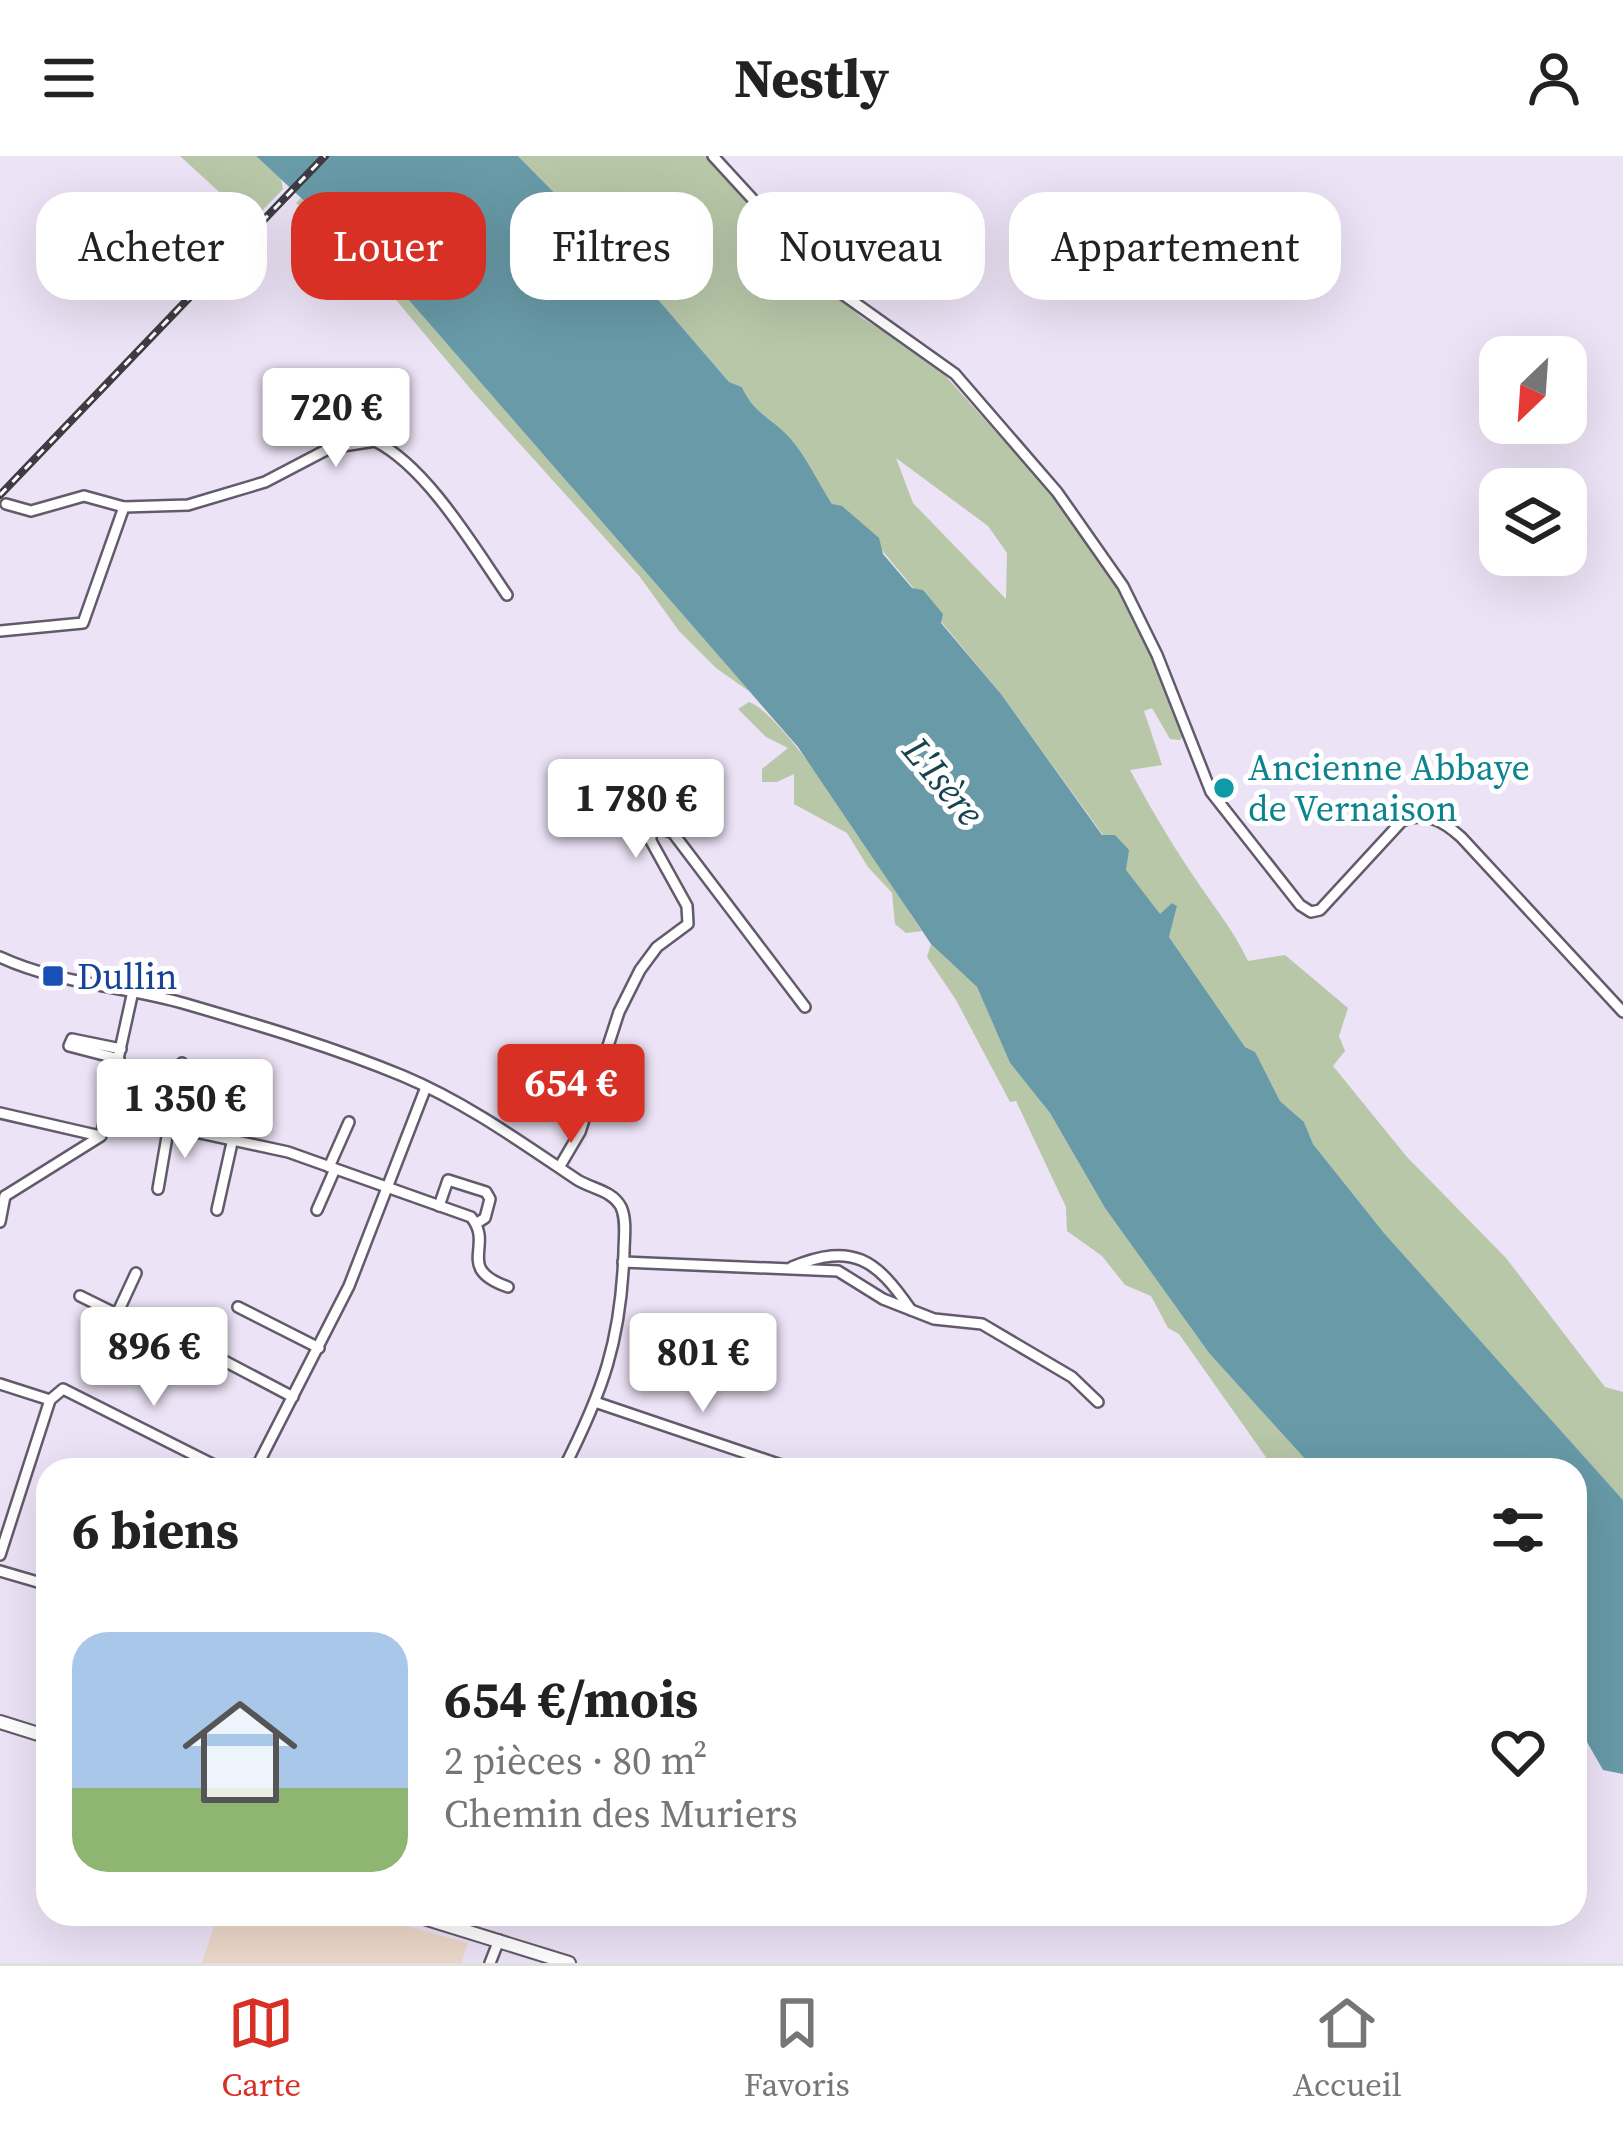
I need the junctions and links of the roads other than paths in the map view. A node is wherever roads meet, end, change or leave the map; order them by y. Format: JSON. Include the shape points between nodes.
{"nodes":[{"id":1,"x":713,"y":156,"type":"edge"},
{"id":2,"x":7,"y":504,"type":"dead end"},
{"id":3,"x":124,"y":507,"type":"junction"},
{"id":4,"x":507,"y":595,"type":"dead end"},
{"id":5,"x":0,"y":631,"type":"edge"},
{"id":6,"x":0,"y":957,"type":"edge"},
{"id":7,"x":134,"y":991,"type":"junction"},
{"id":8,"x":805,"y":1007,"type":"dead end"},
{"id":9,"x":1623,"y":1012,"type":"edge"},
{"id":10,"x":182,"y":1063,"type":"dead end"},
{"id":11,"x":246,"y":1080,"type":"dead end"},
{"id":12,"x":426,"y":1087,"type":"junction"},
{"id":13,"x":0,"y":1113,"type":"edge"},
{"id":14,"x":108,"y":1113,"type":"junction"},
{"id":15,"x":349,"y":1122,"type":"dead end"},
{"id":16,"x":167,"y":1125,"type":"junction"},
{"id":17,"x":100,"y":1136,"type":"junction"},
{"id":18,"x":233,"y":1139,"type":"junction"},
{"id":19,"x":560,"y":1166,"type":"junction"},
{"id":20,"x":332,"y":1168,"type":"junction"},
{"id":21,"x":386,"y":1188,"type":"junction"},
{"id":22,"x":158,"y":1189,"type":"dead end"},
{"id":23,"x":3,"y":1196,"type":"edge"},
{"id":24,"x":439,"y":1205,"type":"junction"},
{"id":25,"x":217,"y":1210,"type":"dead end"},
{"id":26,"x":317,"y":1210,"type":"dead end"},
{"id":27,"x":0,"y":1222,"type":"edge"},
{"id":28,"x":477,"y":1223,"type":"junction"},
{"id":29,"x":623,"y":1262,"type":"junction"},
{"id":30,"x":786,"y":1270,"type":"junction"},
{"id":31,"x":136,"y":1273,"type":"dead end"},
{"id":32,"x":508,"y":1287,"type":"dead end"},
{"id":33,"x":80,"y":1296,"type":"dead end"},
{"id":34,"x":238,"y":1307,"type":"dead end"},
{"id":35,"x":911,"y":1310,"type":"junction"},
{"id":36,"x":117,"y":1314,"type":"junction"},
{"id":37,"x":319,"y":1348,"type":"junction"},
{"id":38,"x":0,"y":1384,"type":"edge"},
{"id":39,"x":293,"y":1397,"type":"junction"},
{"id":40,"x":50,"y":1400,"type":"junction"},
{"id":41,"x":596,"y":1402,"type":"junction"},
{"id":42,"x":1098,"y":1402,"type":"dead end"},
{"id":43,"x":191,"y":1458,"type":"edge"},
{"id":44,"x":261,"y":1458,"type":"edge"},
{"id":45,"x":569,"y":1458,"type":"edge"},
{"id":46,"x":761,"y":1458,"type":"edge"},
{"id":47,"x":0,"y":1555,"type":"edge"},
{"id":48,"x":0,"y":1570,"type":"edge"},
{"id":49,"x":36,"y":1581,"type":"edge"},
{"id":50,"x":0,"y":1722,"type":"edge"},
{"id":51,"x":36,"y":1733,"type":"edge"},
{"id":52,"x":452,"y":1926,"type":"edge"},
{"id":53,"x":499,"y":1940,"type":"junction"},
{"id":54,"x":490,"y":1963,"type":"edge"},
{"id":55,"x":569,"y":1963,"type":"edge"}],
"edges":[{"from":1,"to":9,"type":"street","via":[[834,288],[955,374],[1057,492],[1123,586],[1211,792],[1300,905],[1320,910],[1402,821],[1439,820]]},
{"from":2,"to":3,"type":"street","via":[[31,511],[84,496]]},
{"from":3,"to":4,"type":"street","via":[[204,501],[265,482],[330,448],[375,441],[430,490]]},
{"from":3,"to":5,"type":"street","via":[[83,623]]},
{"from":6,"to":7,"type":"street"},
{"from":7,"to":12,"type":"street"},
{"from":7,"to":14,"type":"street"},
{"from":8,"to":19,"type":"street","via":[[673,833],[656,826],[651,841],[687,906],[688,924],[640,970]]},
{"from":10,"to":16,"type":"street"},
{"from":11,"to":18,"type":"street"},
{"from":12,"to":19,"type":"street"},
{"from":12,"to":21,"type":"street"},
{"from":13,"to":17,"type":"street"},
{"from":14,"to":16,"type":"street"},
{"from":14,"to":17,"type":"street"},
{"from":15,"to":20,"type":"street"},
{"from":16,"to":18,"type":"street"},
{"from":16,"to":22,"type":"street"},
{"from":17,"to":23,"type":"street"},
{"from":18,"to":20,"type":"street"},
{"from":18,"to":25,"type":"street"},
{"from":19,"to":29,"type":"street","via":[[623,1210]]},
{"from":20,"to":21,"type":"street"},
{"from":20,"to":26,"type":"street"},
{"from":21,"to":24,"type":"street"},
{"from":21,"to":37,"type":"street"},
{"from":23,"to":27,"type":"street"},
{"from":24,"to":28,"type":"street"},
{"from":24,"to":28,"type":"street","via":[[448,1180],[487,1192],[485,1218]]},
{"from":28,"to":32,"type":"street","via":[[478,1268]]},
{"from":29,"to":30,"type":"street"},
{"from":29,"to":41,"type":"street","via":[[617,1340]]},
{"from":30,"to":35,"type":"street","via":[[838,1271]]},
{"from":30,"to":35,"type":"street","via":[[842,1254],[872,1262]]},
{"from":31,"to":36,"type":"street"},
{"from":33,"to":36,"type":"street"},
{"from":34,"to":37,"type":"street"},
{"from":35,"to":42,"type":"street","via":[[982,1324],[1072,1377]]},
{"from":36,"to":39,"type":"street"},
{"from":37,"to":39,"type":"street"},
{"from":38,"to":40,"type":"street"},
{"from":39,"to":44,"type":"street"},
{"from":40,"to":43,"type":"street","via":[[63,1389]]},
{"from":40,"to":47,"type":"street"},
{"from":41,"to":45,"type":"street"},
{"from":41,"to":46,"type":"street"},
{"from":48,"to":49,"type":"street"},
{"from":50,"to":51,"type":"street"},
{"from":52,"to":53,"type":"street"},
{"from":53,"to":54,"type":"street"},
{"from":53,"to":55,"type":"street"}]}
